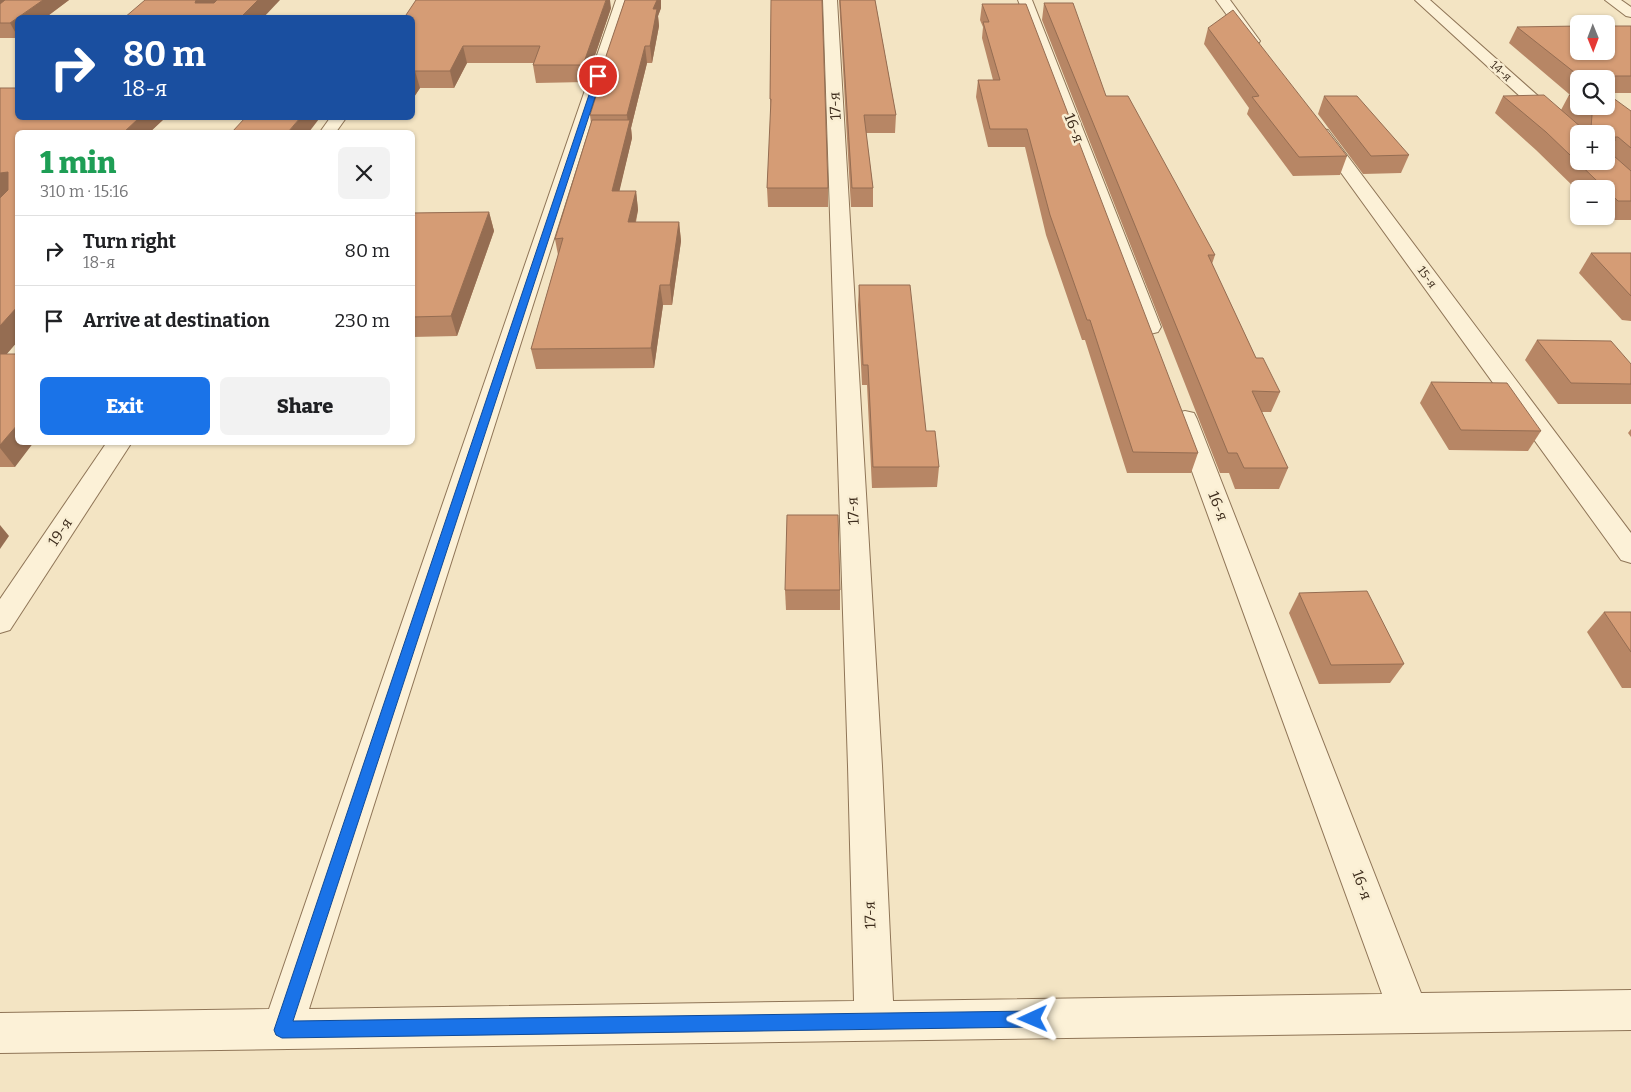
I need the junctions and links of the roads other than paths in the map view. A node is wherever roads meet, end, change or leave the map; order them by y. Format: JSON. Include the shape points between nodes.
{"nodes":[{"id":1,"x":623,"y":0,"type":"edge"},
{"id":2,"x":830,"y":0,"type":"edge"},
{"id":3,"x":1025,"y":0,"type":"edge"},
{"id":4,"x":1223,"y":0,"type":"edge"},
{"id":5,"x":1422,"y":0,"type":"edge"},
{"id":6,"x":1612,"y":0,"type":"edge"},
{"id":7,"x":1631,"y":13,"type":"edge"},
{"id":8,"x":1264,"y":56,"type":"edge"},
{"id":9,"x":1312,"y":120,"type":"edge"},
{"id":10,"x":1570,"y":133,"type":"edge"},
{"id":11,"x":1157,"y":345,"type":"edge"},
{"id":12,"x":1178,"y":401,"type":"edge"},
{"id":13,"x":118,"y":445,"type":"edge"},
{"id":14,"x":1631,"y":553,"type":"edge"},
{"id":15,"x":0,"y":622,"type":"edge"},
{"id":16,"x":1631,"y":1010,"type":"edge"},
{"id":17,"x":1410,"y":1014,"type":"junction"},
{"id":18,"x":874,"y":1021,"type":"junction"},
{"id":19,"x":282,"y":1030,"type":"junction"},
{"id":20,"x":0,"y":1033,"type":"edge"}],
"edges":[{"from":1,"to":19,"type":"street"},
{"from":2,"to":18,"type":"street","name":"17-я"},
{"from":3,"to":11,"type":"street","name":"16-я"},
{"from":4,"to":8,"type":"street"},
{"from":5,"to":10,"type":"street","name":"14-я"},
{"from":6,"to":7,"type":"street"},
{"from":9,"to":14,"type":"street","name":"15-я"},
{"from":12,"to":17,"type":"street","name":"16-я"},
{"from":13,"to":15,"type":"street","name":"19-я"},
{"from":16,"to":17,"type":"street"},
{"from":17,"to":18,"type":"street"},
{"from":18,"to":19,"type":"street"},
{"from":19,"to":20,"type":"street"}]}
